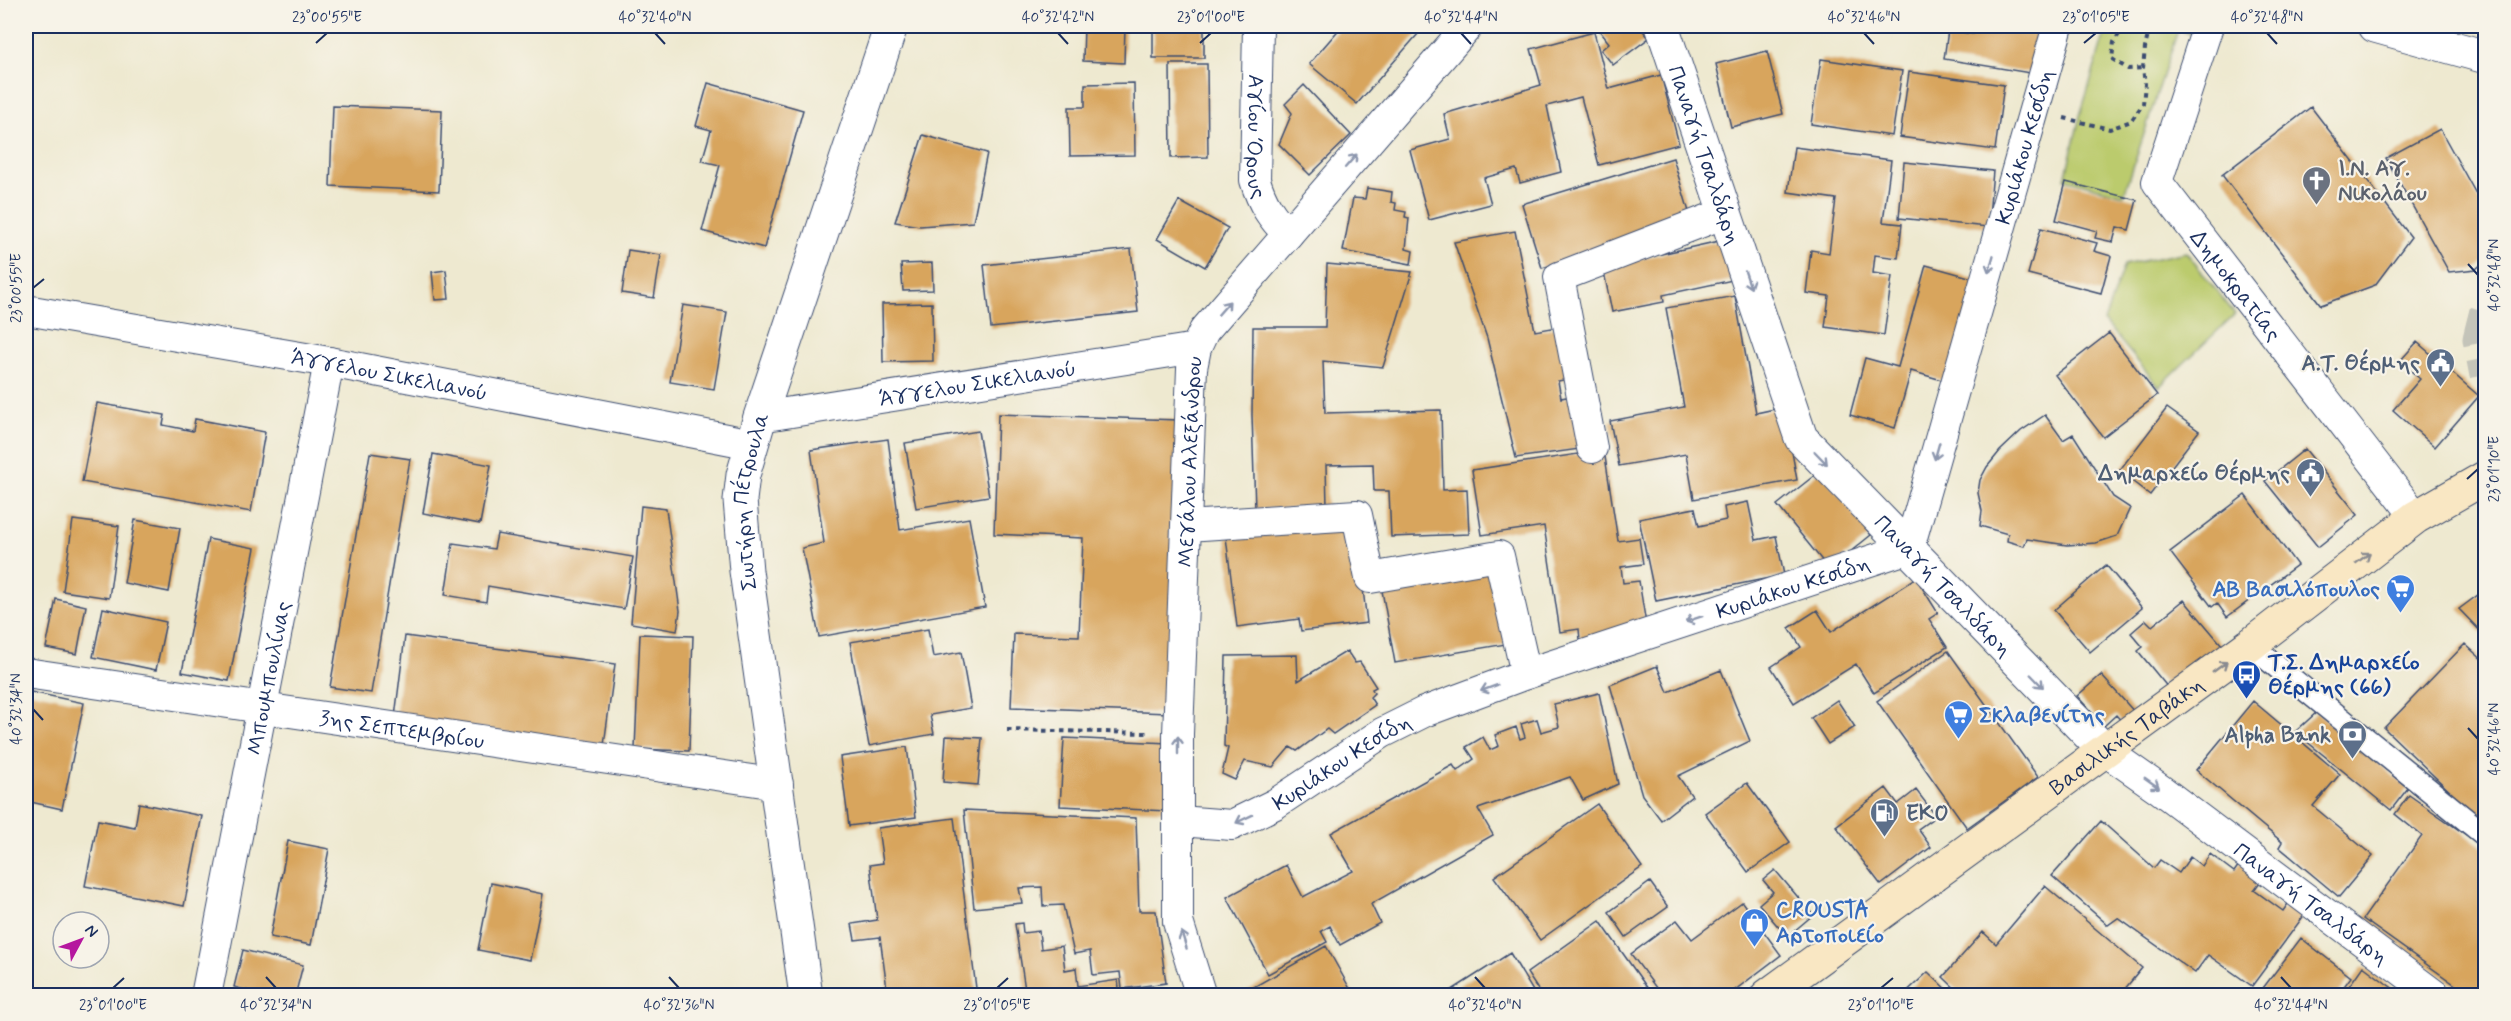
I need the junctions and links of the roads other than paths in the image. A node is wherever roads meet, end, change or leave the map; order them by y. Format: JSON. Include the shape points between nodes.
{"nodes":[{"id":1,"x":891,"y":26,"type":"edge"},
{"id":2,"x":1258,"y":26,"type":"edge"},
{"id":3,"x":1468,"y":26,"type":"edge"},
{"id":4,"x":1662,"y":26,"type":"edge"},
{"id":5,"x":2058,"y":26,"type":"edge"},
{"id":6,"x":2208,"y":26,"type":"edge"},
{"id":7,"x":2375,"y":26,"type":"edge"},
{"id":8,"x":2486,"y":57,"type":"edge"},
{"id":9,"x":1725,"y":213,"type":"junction"},
{"id":10,"x":1288,"y":234,"type":"junction"},
{"id":11,"x":26,"y":310,"type":"edge"},
{"id":12,"x":1196,"y":348,"type":"junction"},
{"id":13,"x":329,"y":362,"type":"junction"},
{"id":14,"x":756,"y":430,"type":"junction"},
{"id":15,"x":1593,"y":448,"type":"dead end"},
{"id":16,"x":2486,"y":477,"type":"edge"},
{"id":17,"x":2416,"y":517,"type":"junction"},
{"id":18,"x":1187,"y":526,"type":"junction"},
{"id":19,"x":1909,"y":548,"type":"junction"},
{"id":20,"x":2250,"y":645,"type":"junction"},
{"id":21,"x":26,"y":673,"type":"edge"},
{"id":22,"x":1526,"y":674,"type":"junction"},
{"id":23,"x":261,"y":708,"type":"junction"},
{"id":24,"x":2104,"y":750,"type":"junction"},
{"id":25,"x":778,"y":784,"type":"junction"},
{"id":26,"x":1179,"y":821,"type":"junction"},
{"id":27,"x":2486,"y":836,"type":"edge"},
{"id":28,"x":206,"y":996,"type":"edge"},
{"id":29,"x":806,"y":996,"type":"edge"},
{"id":30,"x":1201,"y":996,"type":"edge"},
{"id":31,"x":1767,"y":996,"type":"edge"},
{"id":32,"x":2436,"y":996,"type":"edge"}],
"edges":[{"from":1,"to":14,"type":"street","name":"Σωτήρη Πέτρουλα"},
{"from":2,"to":10,"type":"street","name":"Αγίου Όρους","via":[[1255,180],[1262,202]]},
{"from":10,"to":3,"type":"street","name":"Μεγάλου Αλεξάνδρου","one_way":true},
{"from":4,"to":9,"type":"street","name":"Παναγή Τσαλδάρη"},
{"from":5,"to":19,"type":"street","name":"Κυριάκου Κεσίδη","one_way":true},
{"from":6,"to":17,"type":"street","name":"Δημοκρατίας","via":[[2157,182]]},
{"from":7,"to":8,"type":"street"},
{"from":9,"to":15,"type":"street","via":[[1559,277]]},
{"from":9,"to":19,"type":"street","name":"Παναγή Τσαλδάρη","one_way":true,"via":[[1802,438]]},
{"from":12,"to":10,"type":"street","name":"Μεγάλου Αλεξάνδρου","one_way":true,"via":[[1204,331]]},
{"from":11,"to":13,"type":"street","name":"Άγγελου Σικελιανού"},
{"from":12,"to":14,"type":"street","name":"Άγγελου Σικελιανού"},
{"from":12,"to":18,"type":"street","name":"Μεγάλου Αλεξάνδρου"},
{"from":13,"to":14,"type":"street","name":"Άγγελου Σικελιανού"},
{"from":13,"to":23,"type":"street","name":"Μπουμπουλίνας"},
{"from":14,"to":25,"type":"street","name":"Σωτήρη Πέτρουλα","via":[[743,475],[741,524]]},
{"from":16,"to":17,"type":"main road","name":"Βασιλικής Ταβάκη"},
{"from":20,"to":17,"type":"main road","name":"Βασιλικής Ταβάκη","one_way":true},
{"from":18,"to":22,"type":"street","via":[[1357,516],[1370,578],[1499,556]]},
{"from":26,"to":18,"type":"street","name":"Μεγάλου Αλεξάνδρου","one_way":true,"via":[[1178,734]]},
{"from":19,"to":22,"type":"street","name":"Κυριάκου Κεσίδη","one_way":true},
{"from":19,"to":24,"type":"street","name":"Παναγή Τσαλδάρη","one_way":true},
{"from":24,"to":20,"type":"main road","name":"Βασιλικής Ταβάκη","one_way":true},
{"from":20,"to":27,"type":"street"},
{"from":21,"to":23,"type":"street","name":"3ης Σεπτεμβρίου"},
{"from":22,"to":26,"type":"street","name":"Κυριάκου Κεσίδη","one_way":true,"via":[[1424,712],[1382,733],[1275,804],[1232,825]]},
{"from":23,"to":25,"type":"street","name":"3ης Σεπτεμβρίου"},
{"from":23,"to":28,"type":"street","name":"Μπουμπουλίνας"},
{"from":24,"to":31,"type":"main road","name":"Βασιλικής Ταβάκη"},
{"from":24,"to":32,"type":"street","name":"Παναγή Τσαλδάρη","one_way":true},
{"from":25,"to":29,"type":"street","name":"Σωτήρη Πέτρουλα"},
{"from":30,"to":26,"type":"street","name":"Μεγάλου Αλεξάνδρου","one_way":true,"via":[[1178,922]]}]}
